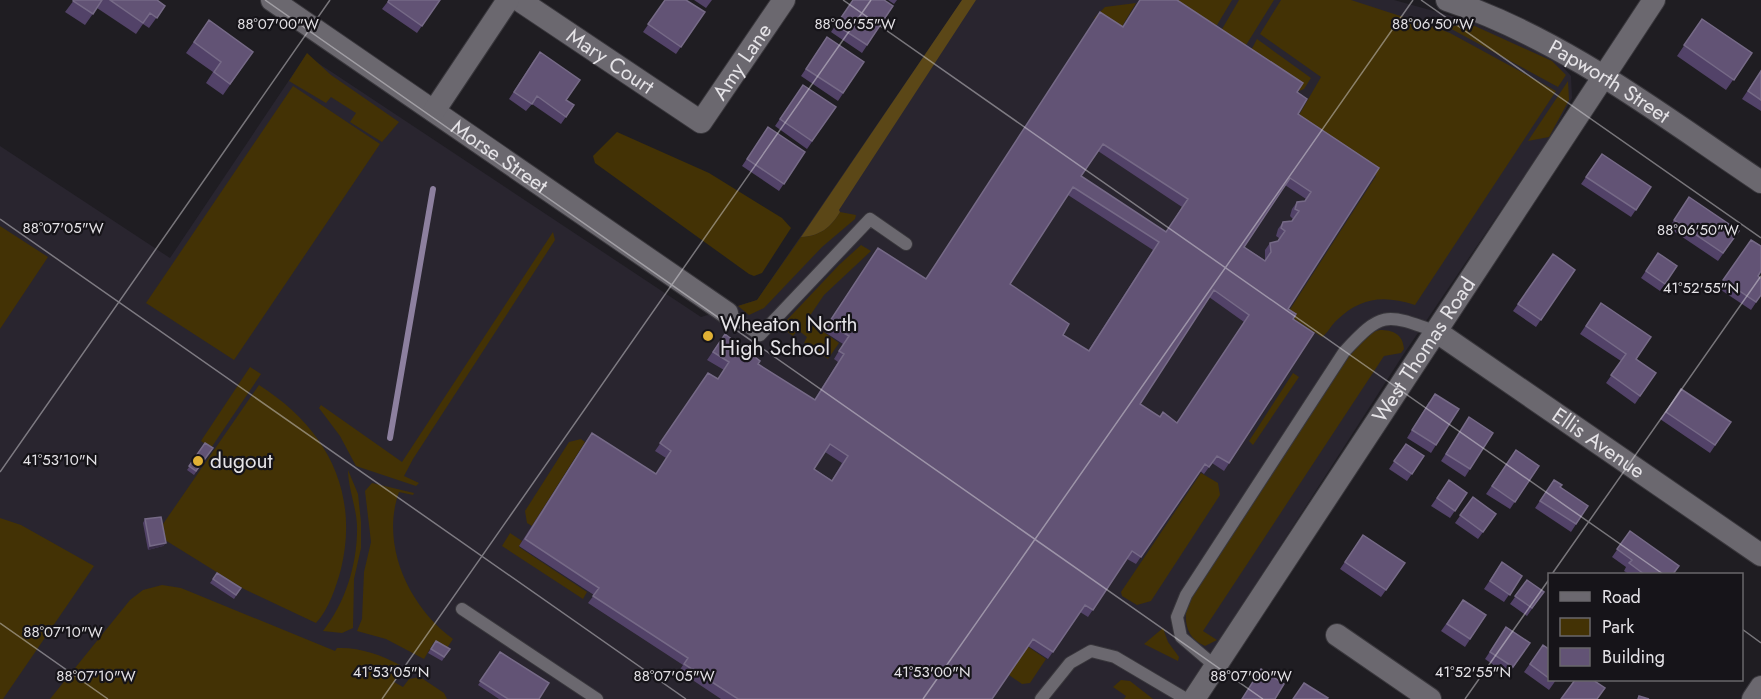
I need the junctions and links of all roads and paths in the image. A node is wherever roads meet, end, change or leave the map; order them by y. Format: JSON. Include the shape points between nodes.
{"nodes":[{"id":1,"x":272,"y":0,"type":"edge"},
{"id":2,"x":508,"y":0,"type":"edge"},
{"id":3,"x":519,"y":0,"type":"edge"},
{"id":4,"x":784,"y":0,"type":"edge"},
{"id":5,"x":1447,"y":0,"type":"edge"},
{"id":6,"x":1654,"y":0,"type":"edge"},
{"id":7,"x":1604,"y":78,"type":"junction"},
{"id":8,"x":434,"y":111,"type":"junction"},
{"id":9,"x":701,"y":122,"type":"joint"},
{"id":10,"x":1761,"y":182,"type":"edge"},
{"id":11,"x":906,"y":244,"type":"dead end"},
{"id":12,"x":727,"y":313,"type":"joint"},
{"id":13,"x":1437,"y":332,"type":"junction"},
{"id":14,"x":1761,"y":555,"type":"edge"},
{"id":15,"x":462,"y":609,"type":"dead end"},
{"id":16,"x":1337,"y":635,"type":"dead end"},
{"id":17,"x":1215,"y":666,"type":"junction"},
{"id":18,"x":1761,"y":687,"type":"edge"},
{"id":19,"x":597,"y":699,"type":"edge"},
{"id":20,"x":1041,"y":699,"type":"edge"},
{"id":21,"x":1186,"y":699,"type":"edge"},
{"id":22,"x":1194,"y":699,"type":"edge"},
{"id":23,"x":1430,"y":699,"type":"edge"},
{"id":24,"x":1753,"y":699,"type":"edge"}],
"edges":[{"from":1,"to":8,"type":"street","name":"Morse Street"},
{"from":2,"to":8,"type":"street"},
{"from":3,"to":9,"type":"street","name":"Mary Court"},
{"from":4,"to":9,"type":"street","name":"Amy Lane"},
{"from":5,"to":7,"type":"street","name":"Papworth Street","via":[[1536,37]]},
{"from":6,"to":7,"type":"street","name":"West Thomas Road"},
{"from":7,"to":10,"type":"street","name":"Papworth Street"},
{"from":7,"to":13,"type":"street","name":"West Thomas Road"},
{"from":8,"to":12,"type":"street","name":"Morse Street"},
{"from":11,"to":12,"type":"lane","via":[[870,219],[760,335]]},
{"from":13,"to":14,"type":"street","name":"Ellis Avenue"},
{"from":13,"to":17,"type":"street","name":"West Thomas Road"},
{"from":13,"to":17,"type":"lane","via":[[1401,319],[1380,318],[1344,352],[1183,602],[1177,618],[1181,638]]},
{"from":15,"to":19,"type":"lane"},
{"from":16,"to":23,"type":"street"},
{"from":17,"to":22,"type":"street","name":"West Thomas Road"},
{"from":18,"to":24,"type":"street"},
{"from":20,"to":21,"type":"lane","via":[[1070,663],[1091,651],[1115,657]]}]}
